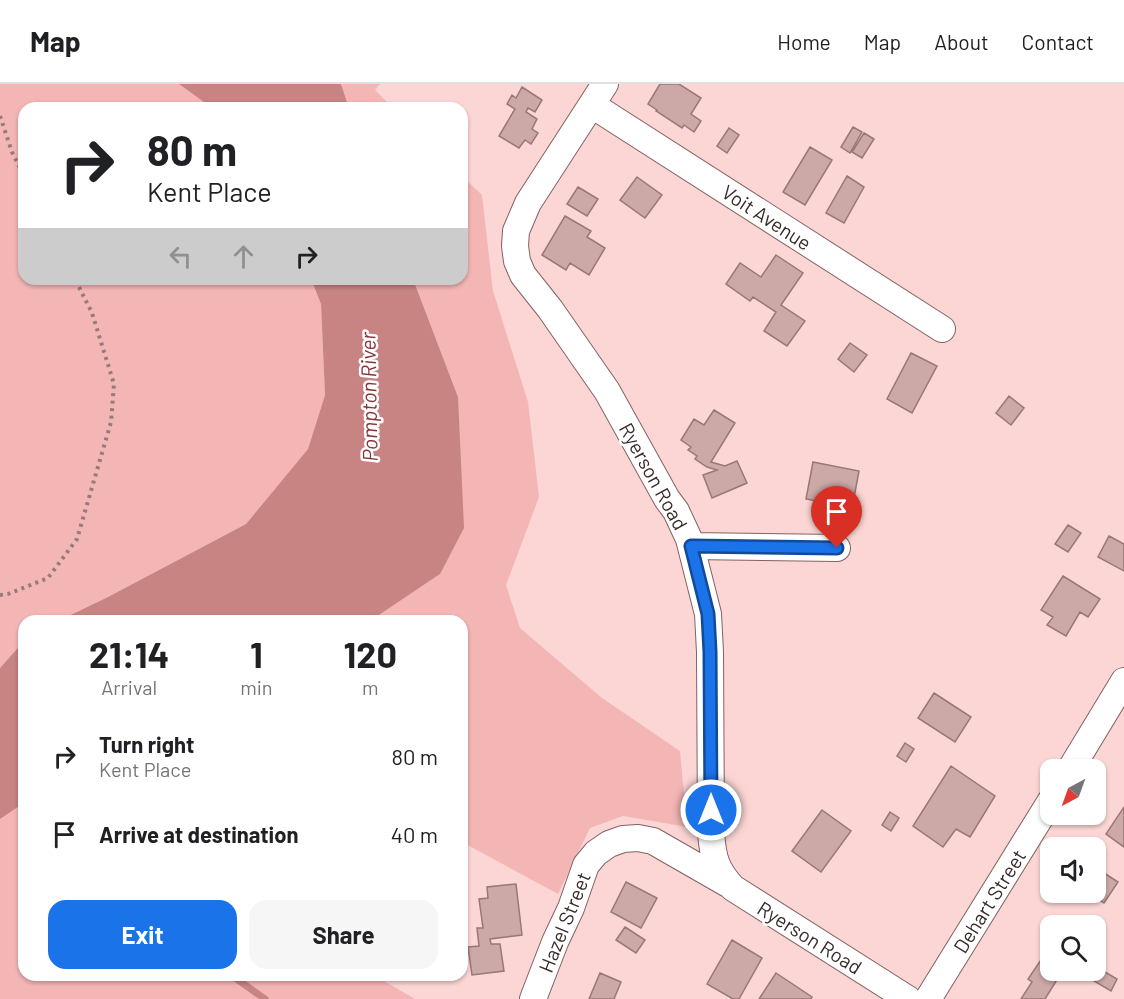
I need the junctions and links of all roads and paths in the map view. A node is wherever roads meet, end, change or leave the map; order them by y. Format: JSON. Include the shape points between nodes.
{"nodes":[{"id":1,"x":598,"y":94,"type":"edge"},
{"id":2,"x":0,"y":116,"type":"edge"},
{"id":3,"x":18,"y":164,"type":"edge"},
{"id":4,"x":78,"y":285,"type":"edge"},
{"id":5,"x":942,"y":328,"type":"dead end"},
{"id":6,"x":691,"y":546,"type":"junction"},
{"id":7,"x":837,"y":548,"type":"dead end"},
{"id":8,"x":0,"y":595,"type":"edge"},
{"id":9,"x":1124,"y":681,"type":"edge"},
{"id":10,"x":1077,"y":759,"type":"edge"},
{"id":11,"x":1040,"y":818,"type":"edge"},
{"id":12,"x":730,"y":886,"type":"junction"},
{"id":13,"x":533,"y":999,"type":"edge"},
{"id":14,"x":908,"y":999,"type":"edge"},
{"id":15,"x":928,"y":999,"type":"edge"}],
"edges":[{"from":1,"to":5,"type":"street","name":"Voit Avenue"},
{"from":1,"to":6,"type":"street","name":"Ryerson Road","via":[[528,203],[516,231],[517,261],[607,392],[676,512]]},
{"from":2,"to":3,"type":"path"},
{"from":4,"to":8,"type":"path","via":[[92,313],[114,384],[111,422],[77,539],[48,578]]},
{"from":6,"to":7,"type":"street"},
{"from":6,"to":12,"type":"street","name":"Ryerson Road","via":[[708,614],[710,642],[712,848]]},
{"from":9,"to":10,"type":"street"},
{"from":11,"to":15,"type":"street","name":"Dehart Street"},
{"from":12,"to":13,"type":"street","name":"Hazel Street","via":[[653,841],[623,839],[609,844],[586,865]]},
{"from":12,"to":14,"type":"street","name":"Ryerson Road"}]}
